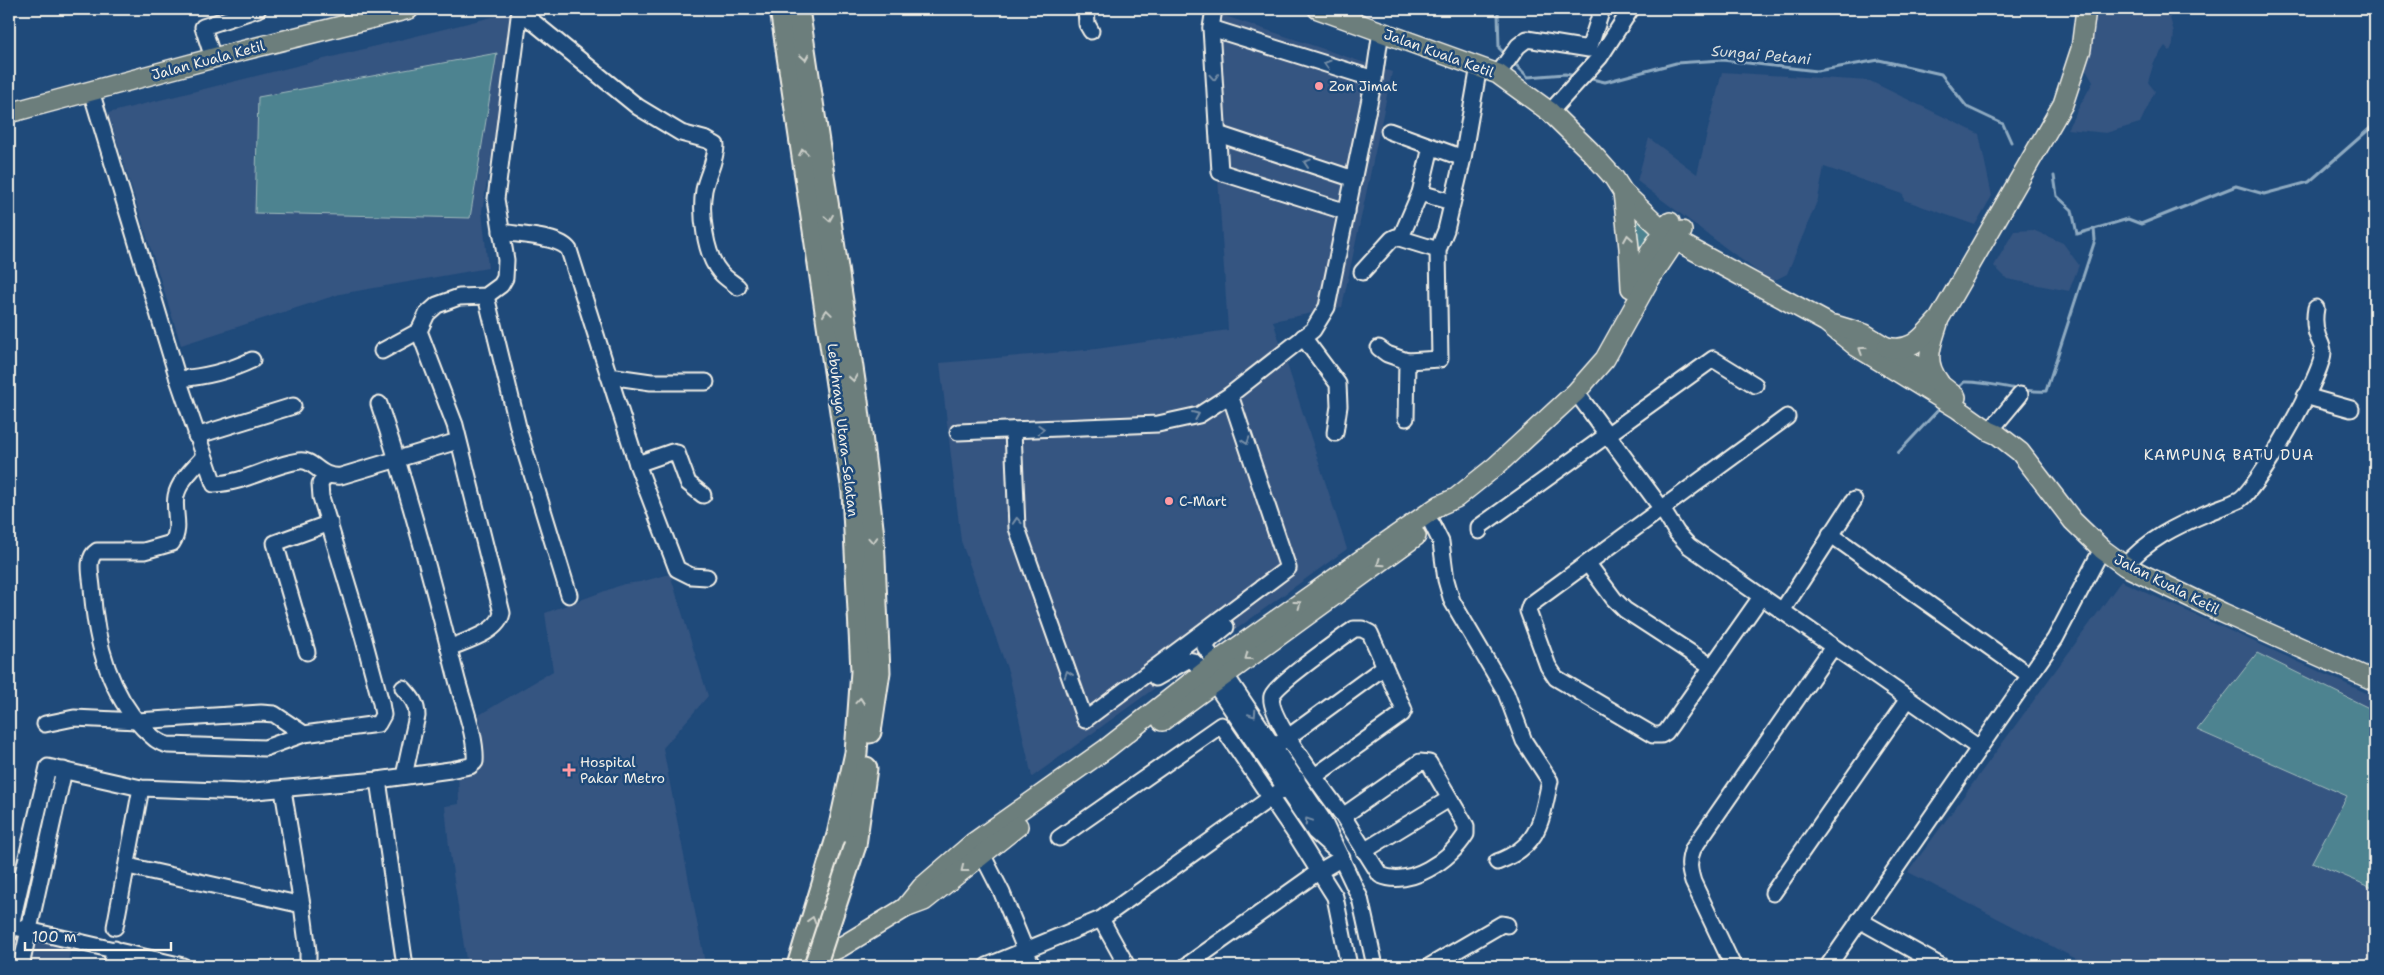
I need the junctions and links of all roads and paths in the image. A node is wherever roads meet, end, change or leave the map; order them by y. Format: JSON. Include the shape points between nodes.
{"nodes":[{"id":1,"x":258,"y":9,"type":"edge"},
{"id":2,"x":409,"y":9,"type":"edge"},
{"id":3,"x":781,"y":9,"type":"edge"},
{"id":4,"x":798,"y":9,"type":"edge"},
{"id":5,"x":1086,"y":9,"type":"edge"},
{"id":6,"x":1214,"y":9,"type":"edge"},
{"id":7,"x":1318,"y":9,"type":"edge"},
{"id":8,"x":1602,"y":9,"type":"edge"},
{"id":9,"x":1631,"y":9,"type":"edge"},
{"id":10,"x":2086,"y":9,"type":"edge"},
{"id":11,"x":520,"y":10,"type":"edge"},
{"id":12,"x":357,"y":15,"type":"edge"},
{"id":13,"x":1211,"y":28,"type":"junction"},
{"id":14,"x":1091,"y":31,"type":"dead end"},
{"id":15,"x":1381,"y":31,"type":"junction"},
{"id":16,"x":1595,"y":56,"type":"junction"},
{"id":17,"x":213,"y":58,"type":"junction"},
{"id":18,"x":1479,"y":66,"type":"junction"},
{"id":19,"x":1501,"y":68,"type":"junction"},
{"id":20,"x":1374,"y":79,"type":"junction"},
{"id":21,"x":91,"y":91,"type":"junction"},
{"id":22,"x":1550,"y":112,"type":"junction"},
{"id":23,"x":9,"y":113,"type":"edge"},
{"id":24,"x":1389,"y":130,"type":"dead end"},
{"id":25,"x":1218,"y":134,"type":"junction"},
{"id":26,"x":1431,"y":147,"type":"junction"},
{"id":27,"x":1463,"y":158,"type":"junction"},
{"id":28,"x":1354,"y":178,"type":"junction"},
{"id":29,"x":1618,"y":185,"type":"junction"},
{"id":30,"x":1420,"y":193,"type":"junction"},
{"id":31,"x":1452,"y":202,"type":"junction"},
{"id":32,"x":1347,"y":212,"type":"junction"},
{"id":33,"x":1673,"y":231,"type":"junction"},
{"id":34,"x":502,"y":232,"type":"junction"},
{"id":35,"x":1401,"y":237,"type":"junction"},
{"id":36,"x":1438,"y":250,"type":"junction"},
{"id":37,"x":1362,"y":272,"type":"dead end"},
{"id":38,"x":738,"y":287,"type":"dead end"},
{"id":39,"x":486,"y":296,"type":"junction"},
{"id":40,"x":1631,"y":304,"type":"junction"},
{"id":41,"x":2316,"y":308,"type":"dead end"},
{"id":42,"x":1826,"y":322,"type":"junction"},
{"id":43,"x":1624,"y":325,"type":"junction"},
{"id":44,"x":419,"y":331,"type":"junction"},
{"id":45,"x":1304,"y":337,"type":"junction"},
{"id":46,"x":1928,"y":338,"type":"junction"},
{"id":47,"x":1887,"y":347,"type":"junction"},
{"id":48,"x":1379,"y":348,"type":"dead end"},
{"id":49,"x":382,"y":351,"type":"dead end"},
{"id":50,"x":252,"y":360,"type":"dead end"},
{"id":51,"x":1408,"y":361,"type":"junction"},
{"id":52,"x":1909,"y":370,"type":"junction"},
{"id":53,"x":609,"y":376,"type":"junction"},
{"id":54,"x":178,"y":379,"type":"junction"},
{"id":55,"x":706,"y":382,"type":"dead end"},
{"id":56,"x":1755,"y":385,"type":"dead end"},
{"id":57,"x":1942,"y":390,"type":"junction"},
{"id":58,"x":1576,"y":392,"type":"junction"},
{"id":59,"x":1230,"y":395,"type":"junction"},
{"id":60,"x":2020,"y":396,"type":"dead end"},
{"id":61,"x":2305,"y":396,"type":"junction"},
{"id":62,"x":379,"y":404,"type":"dead end"},
{"id":63,"x":293,"y":406,"type":"dead end"},
{"id":64,"x":2352,"y":409,"type":"dead end"},
{"id":65,"x":1787,"y":417,"type":"dead end"},
{"id":66,"x":1406,"y":418,"type":"dead end"},
{"id":67,"x":1012,"y":430,"type":"junction"},
{"id":68,"x":1996,"y":430,"type":"junction"},
{"id":69,"x":958,"y":432,"type":"dead end"},
{"id":70,"x":1335,"y":433,"type":"dead end"},
{"id":71,"x":196,"y":436,"type":"junction"},
{"id":72,"x":1608,"y":436,"type":"junction"},
{"id":73,"x":458,"y":441,"type":"junction"},
{"id":74,"x":203,"y":457,"type":"junction"},
{"id":75,"x":398,"y":459,"type":"junction"},
{"id":76,"x":637,"y":464,"type":"junction"},
{"id":77,"x":326,"y":475,"type":"junction"},
{"id":78,"x":703,"y":495,"type":"dead end"},
{"id":79,"x":1456,"y":498,"type":"junction"},
{"id":80,"x":1854,"y":500,"type":"dead end"},
{"id":81,"x":1662,"y":509,"type":"junction"},
{"id":82,"x":330,"y":524,"type":"junction"},
{"id":83,"x":1432,"y":524,"type":"junction"},
{"id":84,"x":1479,"y":531,"type":"dead end"},
{"id":85,"x":1830,"y":534,"type":"junction"},
{"id":86,"x":2102,"y":550,"type":"junction"},
{"id":87,"x":1588,"y":564,"type":"junction"},
{"id":88,"x":2125,"y":566,"type":"junction"},
{"id":89,"x":707,"y":577,"type":"dead end"},
{"id":90,"x":1260,"y":589,"type":"junction"},
{"id":91,"x":569,"y":595,"type":"dead end"},
{"id":92,"x":1760,"y":597,"type":"junction"},
{"id":93,"x":1782,"y":611,"type":"junction"},
{"id":94,"x":1833,"y":647,"type":"junction"},
{"id":95,"x":449,"y":648,"type":"junction"},
{"id":96,"x":307,"y":652,"type":"dead end"},
{"id":97,"x":1711,"y":666,"type":"junction"},
{"id":98,"x":1384,"y":667,"type":"junction"},
{"id":99,"x":1215,"y":673,"type":"junction"},
{"id":100,"x":2030,"y":675,"type":"junction"},
{"id":101,"x":2375,"y":681,"type":"edge"},
{"id":102,"x":403,"y":688,"type":"dead end"},
{"id":103,"x":1908,"y":700,"type":"junction"},
{"id":104,"x":1102,"y":708,"type":"junction"},
{"id":105,"x":137,"y":721,"type":"junction"},
{"id":106,"x":45,"y":724,"type":"dead end"},
{"id":107,"x":304,"y":734,"type":"junction"},
{"id":108,"x":1288,"y":738,"type":"junction"},
{"id":109,"x":1275,"y":747,"type":"junction"},
{"id":110,"x":1978,"y":748,"type":"junction"},
{"id":111,"x":64,"y":770,"type":"junction"},
{"id":112,"x":404,"y":776,"type":"junction"},
{"id":113,"x":1315,"y":776,"type":"junction"},
{"id":114,"x":378,"y":780,"type":"junction"},
{"id":115,"x":1291,"y":784,"type":"junction"},
{"id":116,"x":141,"y":788,"type":"junction"},
{"id":117,"x":284,"y":790,"type":"junction"},
{"id":118,"x":1271,"y":798,"type":"junction"},
{"id":119,"x":1449,"y":799,"type":"junction"},
{"id":120,"x":1343,"y":816,"type":"junction"},
{"id":121,"x":1059,"y":838,"type":"dead end"},
{"id":122,"x":847,"y":840,"type":"junction"},
{"id":123,"x":1364,"y":851,"type":"junction"},
{"id":124,"x":982,"y":854,"type":"junction"},
{"id":125,"x":1339,"y":854,"type":"junction"},
{"id":126,"x":1497,"y":862,"type":"dead end"},
{"id":127,"x":128,"y":866,"type":"junction"},
{"id":128,"x":1318,"y":872,"type":"junction"},
{"id":129,"x":1773,"y":893,"type":"dead end"},
{"id":130,"x":302,"y":905,"type":"junction"},
{"id":131,"x":905,"y":908,"type":"junction"},
{"id":132,"x":1101,"y":919,"type":"junction"},
{"id":133,"x":1859,"y":920,"type":"junction"},
{"id":134,"x":1507,"y":925,"type":"dead end"},
{"id":135,"x":116,"y":927,"type":"dead end"},
{"id":136,"x":10,"y":930,"type":"edge"},
{"id":137,"x":28,"y":930,"type":"junction"},
{"id":138,"x":115,"y":949,"type":"junction"},
{"id":139,"x":1026,"y":950,"type":"junction"},
{"id":140,"x":1346,"y":965,"type":"edge"},
{"id":141,"x":21,"y":966,"type":"edge"},
{"id":142,"x":111,"y":966,"type":"edge"},
{"id":143,"x":183,"y":966,"type":"edge"},
{"id":144,"x":308,"y":966,"type":"edge"},
{"id":145,"x":405,"y":966,"type":"edge"},
{"id":146,"x":799,"y":966,"type":"edge"},
{"id":147,"x":815,"y":966,"type":"edge"},
{"id":148,"x":987,"y":966,"type":"edge"},
{"id":149,"x":1032,"y":966,"type":"edge"},
{"id":150,"x":1127,"y":966,"type":"edge"},
{"id":151,"x":1186,"y":966,"type":"edge"},
{"id":152,"x":1374,"y":966,"type":"edge"},
{"id":153,"x":1430,"y":966,"type":"edge"},
{"id":154,"x":1734,"y":966,"type":"edge"},
{"id":155,"x":1828,"y":966,"type":"edge"},
{"id":156,"x":1941,"y":966,"type":"edge"}],
"edges":[{"from":1,"to":17,"type":"street","via":[[203,27]]},
{"from":2,"to":12,"type":"main road","name":"Jalan Kuala Ketil"},
{"from":122,"to":3,"type":"highway","name":"Lebuhraya Utara–Selatan","one_way":true,"via":[[862,671],[853,492]]},
{"from":4,"to":122,"type":"highway","name":"Lebuhraya Utara–Selatan","one_way":true,"via":[[857,402],[873,536],[879,672]]},
{"from":5,"to":14,"type":"street"},
{"from":6,"to":13,"type":"street"},
{"from":7,"to":15,"type":"main road","name":"Jalan Kuala Ketil"},
{"from":8,"to":16,"type":"street"},
{"from":9,"to":16,"type":"street"},
{"from":10,"to":46,"type":"main road","via":[[2081,49],[2064,104]]},
{"from":11,"to":34,"type":"street","via":[[496,200]]},
{"from":11,"to":38,"type":"street","via":[[638,107],[681,134],[716,145],[704,190],[705,234],[710,256],[720,273]]},
{"from":12,"to":17,"type":"main road","name":"Jalan Kuala Ketil"},
{"from":20,"to":13,"type":"street","one_way":true},
{"from":13,"to":25,"type":"street","one_way":true},
{"from":15,"to":18,"type":"main road","name":"Jalan Kuala Ketil"},
{"from":15,"to":20,"type":"street"},
{"from":16,"to":19,"type":"street","via":[[1527,39]]},
{"from":16,"to":22,"type":"street","via":[[1576,84]]},
{"from":17,"to":21,"type":"main road","name":"Jalan Kuala Ketil"},
{"from":18,"to":19,"type":"main road","name":"Jalan Kuala Ketil"},
{"from":18,"to":27,"type":"street"},
{"from":19,"to":22,"type":"main road","name":"Jalan Kuala Ketil"},
{"from":20,"to":28,"type":"street"},
{"from":21,"to":23,"type":"main road","name":"Jalan Kuala Ketil"},
{"from":21,"to":54,"type":"street"},
{"from":22,"to":29,"type":"main road","name":"Jalan Kuala Ketil"},
{"from":24,"to":26,"type":"street"},
{"from":28,"to":25,"type":"street","one_way":true},
{"from":25,"to":32,"type":"street","via":[[1220,172]]},
{"from":26,"to":27,"type":"street"},
{"from":26,"to":30,"type":"street"},
{"from":27,"to":31,"type":"street"},
{"from":28,"to":32,"type":"street"},
{"from":29,"to":33,"type":"main road","name":"Jalan Kuala Ketil","via":[[1620,180]]},
{"from":40,"to":29,"type":"main road","one_way":true,"via":[[1629,248]]},
{"from":30,"to":31,"type":"street"},
{"from":30,"to":35,"type":"street"},
{"from":31,"to":36,"type":"street"},
{"from":32,"to":45,"type":"street","via":[[1327,308],[1313,330]]},
{"from":33,"to":40,"type":"main road","via":[[1650,252],[1638,277]]},
{"from":33,"to":42,"type":"main road","name":"Jalan Kuala Ketil","via":[[1731,271]]},
{"from":33,"to":43,"type":"main road"},
{"from":34,"to":39,"type":"street","via":[[505,278]]},
{"from":34,"to":53,"type":"street","via":[[554,240],[567,246]]},
{"from":35,"to":36,"type":"street"},
{"from":35,"to":37,"type":"street","via":[[1392,239]]},
{"from":36,"to":51,"type":"street","via":[[1440,360]]},
{"from":39,"to":44,"type":"street","via":[[459,297],[437,305],[427,314]]},
{"from":39,"to":91,"type":"street","via":[[520,435]]},
{"from":40,"to":43,"type":"main road"},
{"from":41,"to":61,"type":"street","via":[[2314,324],[2324,350],[2317,375]]},
{"from":42,"to":47,"type":"main road","name":"Jalan Kuala Ketil","via":[[1865,334]]},
{"from":52,"to":42,"type":"main road","name":"Jalan Kuala Ketil","one_way":true,"via":[[1857,346]]},
{"from":43,"to":58,"type":"main road","via":[[1605,359]]},
{"from":44,"to":49,"type":"street"},
{"from":44,"to":73,"type":"street","via":[[450,410]]},
{"from":45,"to":59,"type":"street"},
{"from":45,"to":70,"type":"street","via":[[1338,384]]},
{"from":46,"to":47,"type":"main road","via":[[1899,350]]},
{"from":46,"to":52,"type":"main road"},
{"from":46,"to":57,"type":"main road","via":[[1929,366]]},
{"from":47,"to":52,"type":"main road","name":"Jalan Kuala Ketil"},
{"from":48,"to":51,"type":"street"},
{"from":50,"to":54,"type":"street","via":[[213,376]]},
{"from":51,"to":66,"type":"street"},
{"from":52,"to":57,"type":"main road","name":"Jalan Kuala Ketil"},
{"from":53,"to":55,"type":"street","via":[[651,382]]},
{"from":53,"to":76,"type":"street"},
{"from":54,"to":71,"type":"street"},
{"from":56,"to":72,"type":"street","via":[[1714,359]]},
{"from":57,"to":68,"type":"main road","name":"Jalan Kuala Ketil","via":[[1989,431]]},
{"from":58,"to":72,"type":"street"},
{"from":58,"to":79,"type":"main road"},
{"from":67,"to":59,"type":"street","one_way":true,"via":[[1158,424],[1199,415]]},
{"from":59,"to":90,"type":"street","one_way":true,"via":[[1288,568]]},
{"from":60,"to":68,"type":"street"},
{"from":61,"to":64,"type":"street"},
{"from":61,"to":88,"type":"street","via":[[2252,487],[2240,499],[2155,539]]},
{"from":62,"to":75,"type":"street"},
{"from":63,"to":71,"type":"street"},
{"from":65,"to":81,"type":"street"},
{"from":67,"to":69,"type":"street"},
{"from":104,"to":67,"type":"street","one_way":true,"via":[[1085,720],[1019,534]]},
{"from":68,"to":86,"type":"main road","name":"Jalan Kuala Ketil","via":[[2020,452],[2073,521]]},
{"from":71,"to":74,"type":"street"},
{"from":72,"to":81,"type":"street"},
{"from":72,"to":84,"type":"street","via":[[1479,527]]},
{"from":73,"to":75,"type":"street"},
{"from":73,"to":95,"type":"street","via":[[502,613],[501,619],[487,630]]},
{"from":74,"to":77,"type":"street","via":[[214,484],[238,482],[298,461],[309,462]]},
{"from":74,"to":105,"type":"street","via":[[178,490],[177,532],[172,543],[144,551],[98,551],[91,558],[94,613],[100,647],[115,687]]},
{"from":75,"to":77,"type":"street","via":[[341,476]]},
{"from":75,"to":95,"type":"street"},
{"from":76,"to":78,"type":"street","via":[[677,453],[688,483]]},
{"from":76,"to":89,"type":"street","via":[[677,569],[691,576]]},
{"from":77,"to":82,"type":"street","via":[[319,490]]},
{"from":79,"to":83,"type":"main road","via":[[1449,511]]},
{"from":99,"to":79,"type":"main road","one_way":true,"via":[[1393,538],[1440,505]]},
{"from":80,"to":85,"type":"street"},
{"from":81,"to":87,"type":"street"},
{"from":81,"to":92,"type":"street","via":[[1689,546]]},
{"from":82,"to":96,"type":"street","via":[[275,543]]},
{"from":82,"to":107,"type":"street","via":[[383,715],[378,724]]},
{"from":83,"to":99,"type":"main road","one_way":true},
{"from":83,"to":126,"type":"street","via":[[1441,542],[1452,602],[1506,693],[1524,741],[1550,781],[1541,820],[1532,837],[1515,855]]},
{"from":85,"to":93,"type":"street"},
{"from":85,"to":100,"type":"street"},
{"from":86,"to":88,"type":"main road","name":"Jalan Kuala Ketil"},
{"from":86,"to":100,"type":"street","via":[[2055,639]]},
{"from":87,"to":97,"type":"street","via":[[1625,610]]},
{"from":87,"to":97,"type":"street","via":[[1530,606],[1528,611],[1548,666],[1556,678],[1654,735],[1661,735]]},
{"from":88,"to":101,"type":"main road","name":"Jalan Kuala Ketil"},
{"from":90,"to":99,"type":"street","via":[[1250,607],[1207,643]]},
{"from":90,"to":104,"type":"street"},
{"from":92,"to":93,"type":"street"},
{"from":92,"to":97,"type":"street"},
{"from":93,"to":94,"type":"street"},
{"from":94,"to":103,"type":"street"},
{"from":94,"to":154,"type":"street","via":[[1689,859],[1693,882]]},
{"from":95,"to":112,"type":"street","via":[[472,735],[475,762],[470,766]]},
{"from":98,"to":108,"type":"street"},
{"from":98,"to":108,"type":"street","via":[[1370,633],[1354,629],[1282,682],[1272,695],[1271,704]]},
{"from":98,"to":113,"type":"street","via":[[1405,708],[1404,712]]},
{"from":99,"to":104,"type":"street","via":[[1193,661],[1184,660],[1116,705]]},
{"from":99,"to":109,"type":"street","one_way":true},
{"from":99,"to":115,"type":"street"},
{"from":99,"to":124,"type":"main road"},
{"from":99,"to":131,"type":"main road","via":[[973,844],[922,887]]},
{"from":100,"to":110,"type":"street"},
{"from":102,"to":112,"type":"street","via":[[417,707]]},
{"from":103,"to":110,"type":"street"},
{"from":103,"to":129,"type":"street"},
{"from":105,"to":106,"type":"street","via":[[91,717]]},
{"from":105,"to":107,"type":"street","via":[[268,713]]},
{"from":105,"to":107,"type":"street","via":[[156,741],[168,745],[265,748]]},
{"from":108,"to":109,"type":"street"},
{"from":108,"to":113,"type":"street"},
{"from":109,"to":115,"type":"street"},
{"from":110,"to":133,"type":"street"},
{"from":111,"to":116,"type":"street"},
{"from":111,"to":136,"type":"street","via":[[48,767]]},
{"from":111,"to":137,"type":"street"},
{"from":112,"to":114,"type":"street"},
{"from":113,"to":120,"type":"street"},
{"from":114,"to":117,"type":"street"},
{"from":114,"to":145,"type":"street"},
{"from":115,"to":118,"type":"street"},
{"from":115,"to":125,"type":"street","via":[[1323,820]]},
{"from":116,"to":117,"type":"street","via":[[244,792]]},
{"from":116,"to":127,"type":"street"},
{"from":117,"to":130,"type":"street"},
{"from":118,"to":121,"type":"street","via":[[1221,725]]},
{"from":118,"to":128,"type":"street"},
{"from":118,"to":132,"type":"street"},
{"from":119,"to":120,"type":"street","via":[[1432,766],[1423,761]]},
{"from":119,"to":123,"type":"street"},
{"from":119,"to":123,"type":"street","via":[[1466,826],[1466,834],[1447,855],[1421,873],[1406,879],[1388,879],[1380,875]]},
{"from":120,"to":123,"type":"street"},
{"from":146,"to":122,"type":"highway","name":"Lebuhraya Utara–Selatan","one_way":true},
{"from":122,"to":147,"type":"highway","name":"Lebuhraya Utara–Selatan","bridge":true},
{"from":124,"to":131,"type":"main road","one_way":true,"via":[[924,901]]},
{"from":124,"to":139,"type":"street"},
{"from":125,"to":128,"type":"street"},
{"from":125,"to":152,"type":"street","via":[[1360,898]]},
{"from":127,"to":130,"type":"street"},
{"from":127,"to":135,"type":"street"},
{"from":128,"to":140,"type":"street","via":[[1335,897]]},
{"from":128,"to":151,"type":"street"},
{"from":130,"to":144,"type":"street"},
{"from":131,"to":146,"type":"main road","via":[[841,947]]},
{"from":132,"to":139,"type":"street"},
{"from":132,"to":150,"type":"street"},
{"from":133,"to":155,"type":"street"},
{"from":133,"to":156,"type":"street"},
{"from":134,"to":153,"type":"street","via":[[1502,924]]},
{"from":136,"to":137,"type":"street"},
{"from":137,"to":138,"type":"street"},
{"from":137,"to":141,"type":"street"},
{"from":138,"to":142,"type":"street"},
{"from":138,"to":143,"type":"street"},
{"from":139,"to":148,"type":"street"},
{"from":139,"to":149,"type":"street"}]}
